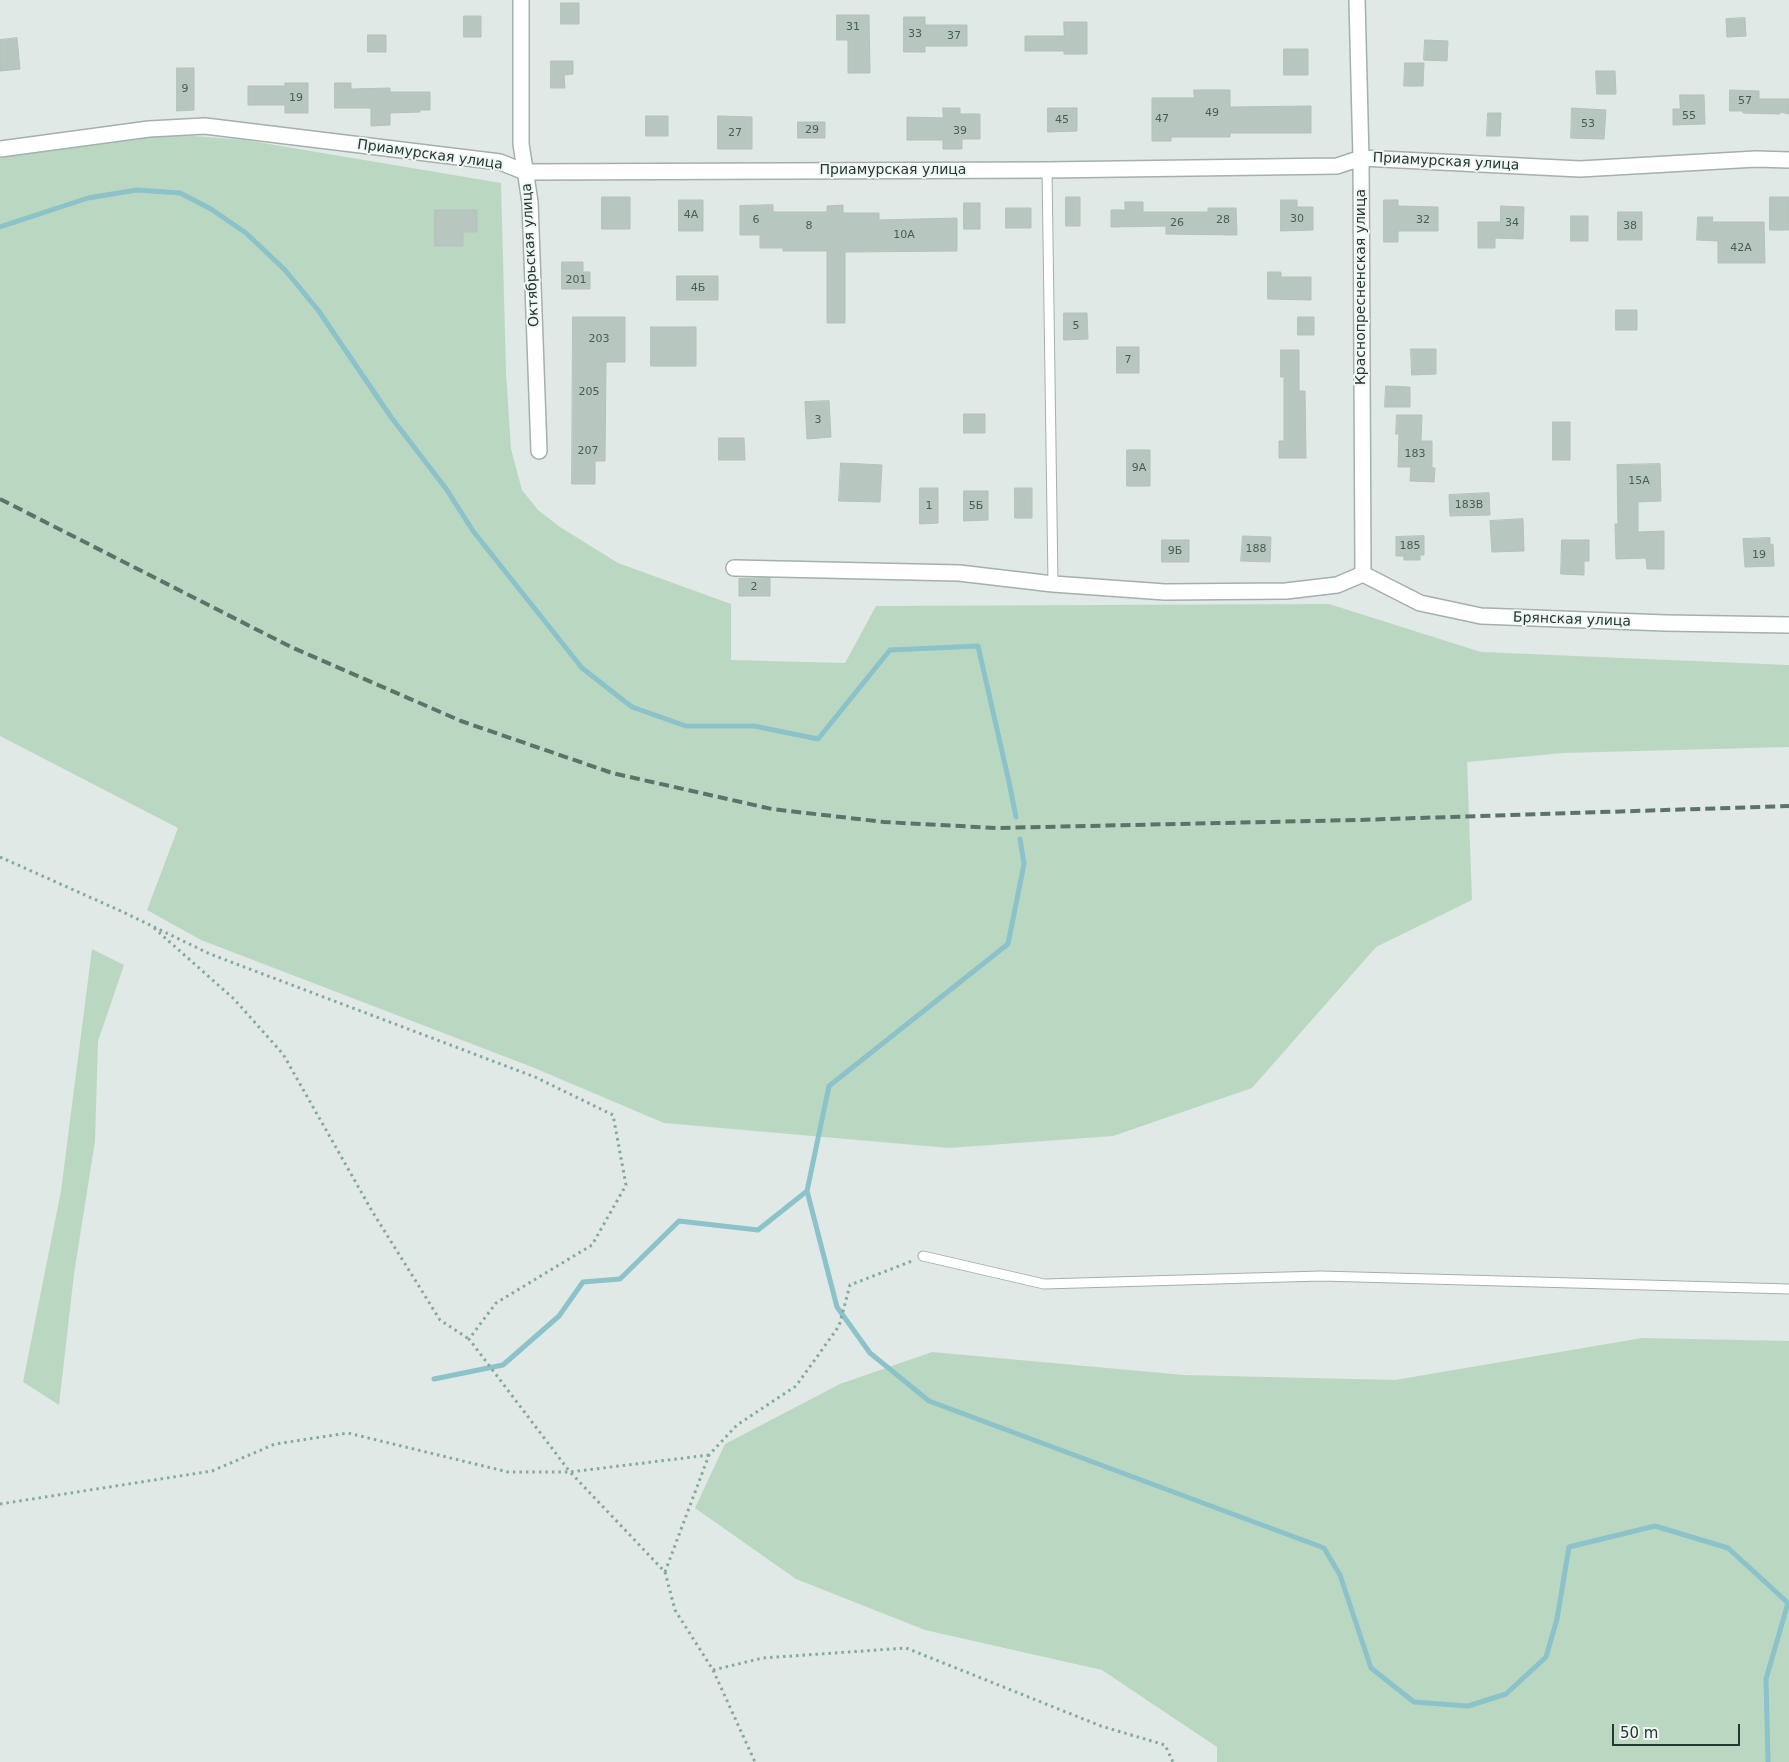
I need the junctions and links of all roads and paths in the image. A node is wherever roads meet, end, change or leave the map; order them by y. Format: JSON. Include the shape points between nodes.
{"nodes":[{"id":1,"x":521,"y":0,"type":"edge"},
{"id":2,"x":1357,"y":0,"type":"edge"},
{"id":3,"x":0,"y":149,"type":"edge"},
{"id":4,"x":1360,"y":158,"type":"junction"},
{"id":5,"x":1789,"y":160,"type":"edge"},
{"id":6,"x":1047,"y":170,"type":"junction"},
{"id":7,"x":525,"y":172,"type":"junction"},
{"id":8,"x":539,"y":451,"type":"dead end"},
{"id":9,"x":734,"y":568,"type":"dead end"},
{"id":10,"x":1363,"y":574,"type":"junction"},
{"id":11,"x":1053,"y":584,"type":"junction"},
{"id":12,"x":1789,"y":625,"type":"edge"},
{"id":13,"x":0,"y":857,"type":"edge"},
{"id":14,"x":151,"y":925,"type":"junction"},
{"id":15,"x":923,"y":1256,"type":"joint"},
{"id":16,"x":1789,"y":1289,"type":"edge"},
{"id":17,"x":469,"y":1339,"type":"junction"},
{"id":18,"x":708,"y":1454,"type":"junction"},
{"id":19,"x":570,"y":1472,"type":"junction"},
{"id":20,"x":0,"y":1504,"type":"edge"},
{"id":21,"x":666,"y":1572,"type":"junction"},
{"id":22,"x":713,"y":1670,"type":"junction"},
{"id":23,"x":755,"y":1762,"type":"edge"},
{"id":24,"x":1173,"y":1762,"type":"edge"}],
"edges":[{"from":1,"to":7,"type":"street","name":"Октябрьская улица","via":[[521,144]]},
{"from":2,"to":4,"type":"street","name":"Краснопресненская улица"},
{"from":3,"to":7,"type":"street","name":"Приамурская улица","via":[[149,129],[205,126],[500,162]]},
{"from":4,"to":5,"type":"street","name":"Приамурская улица","via":[[1580,169]]},
{"from":4,"to":6,"type":"street","name":"Приамурская улица","via":[[1337,166]]},
{"from":4,"to":10,"type":"street","name":"Краснопресненская улица"},
{"from":6,"to":7,"type":"street","name":"Приамурская улица"},
{"from":6,"to":11,"type":"lane"},
{"from":7,"to":8,"type":"street","name":"Октябрьская улица","via":[[530,202]]},
{"from":9,"to":11,"type":"street","via":[[959,572]]},
{"from":10,"to":11,"type":"street","via":[[1337,586],[1286,591],[1165,592]]},
{"from":10,"to":12,"type":"street","name":"Брянская улица","via":[[1420,603],[1481,616]]},
{"from":13,"to":14,"type":"path"},
{"from":14,"to":17,"type":"path","via":[[234,999],[283,1054],[372,1211],[440,1320]]},
{"from":14,"to":17,"type":"path","via":[[210,954],[536,1077],[613,1116],[626,1185],[592,1245],[496,1302]]},
{"from":15,"to":16,"type":"lane","via":[[1044,1284],[1321,1276]]},
{"from":15,"to":18,"type":"path","via":[[850,1285],[839,1326],[796,1386],[737,1425]]},
{"from":17,"to":19,"type":"path"},
{"from":18,"to":19,"type":"path"},
{"from":18,"to":21,"type":"path"},
{"from":19,"to":20,"type":"path","via":[[508,1472],[348,1433],[275,1444],[212,1470]]},
{"from":19,"to":21,"type":"path"},
{"from":21,"to":22,"type":"path","via":[[675,1610]]},
{"from":22,"to":23,"type":"path"},
{"from":22,"to":24,"type":"path","via":[[763,1658],[906,1648],[1100,1726],[1165,1745]]}]}
